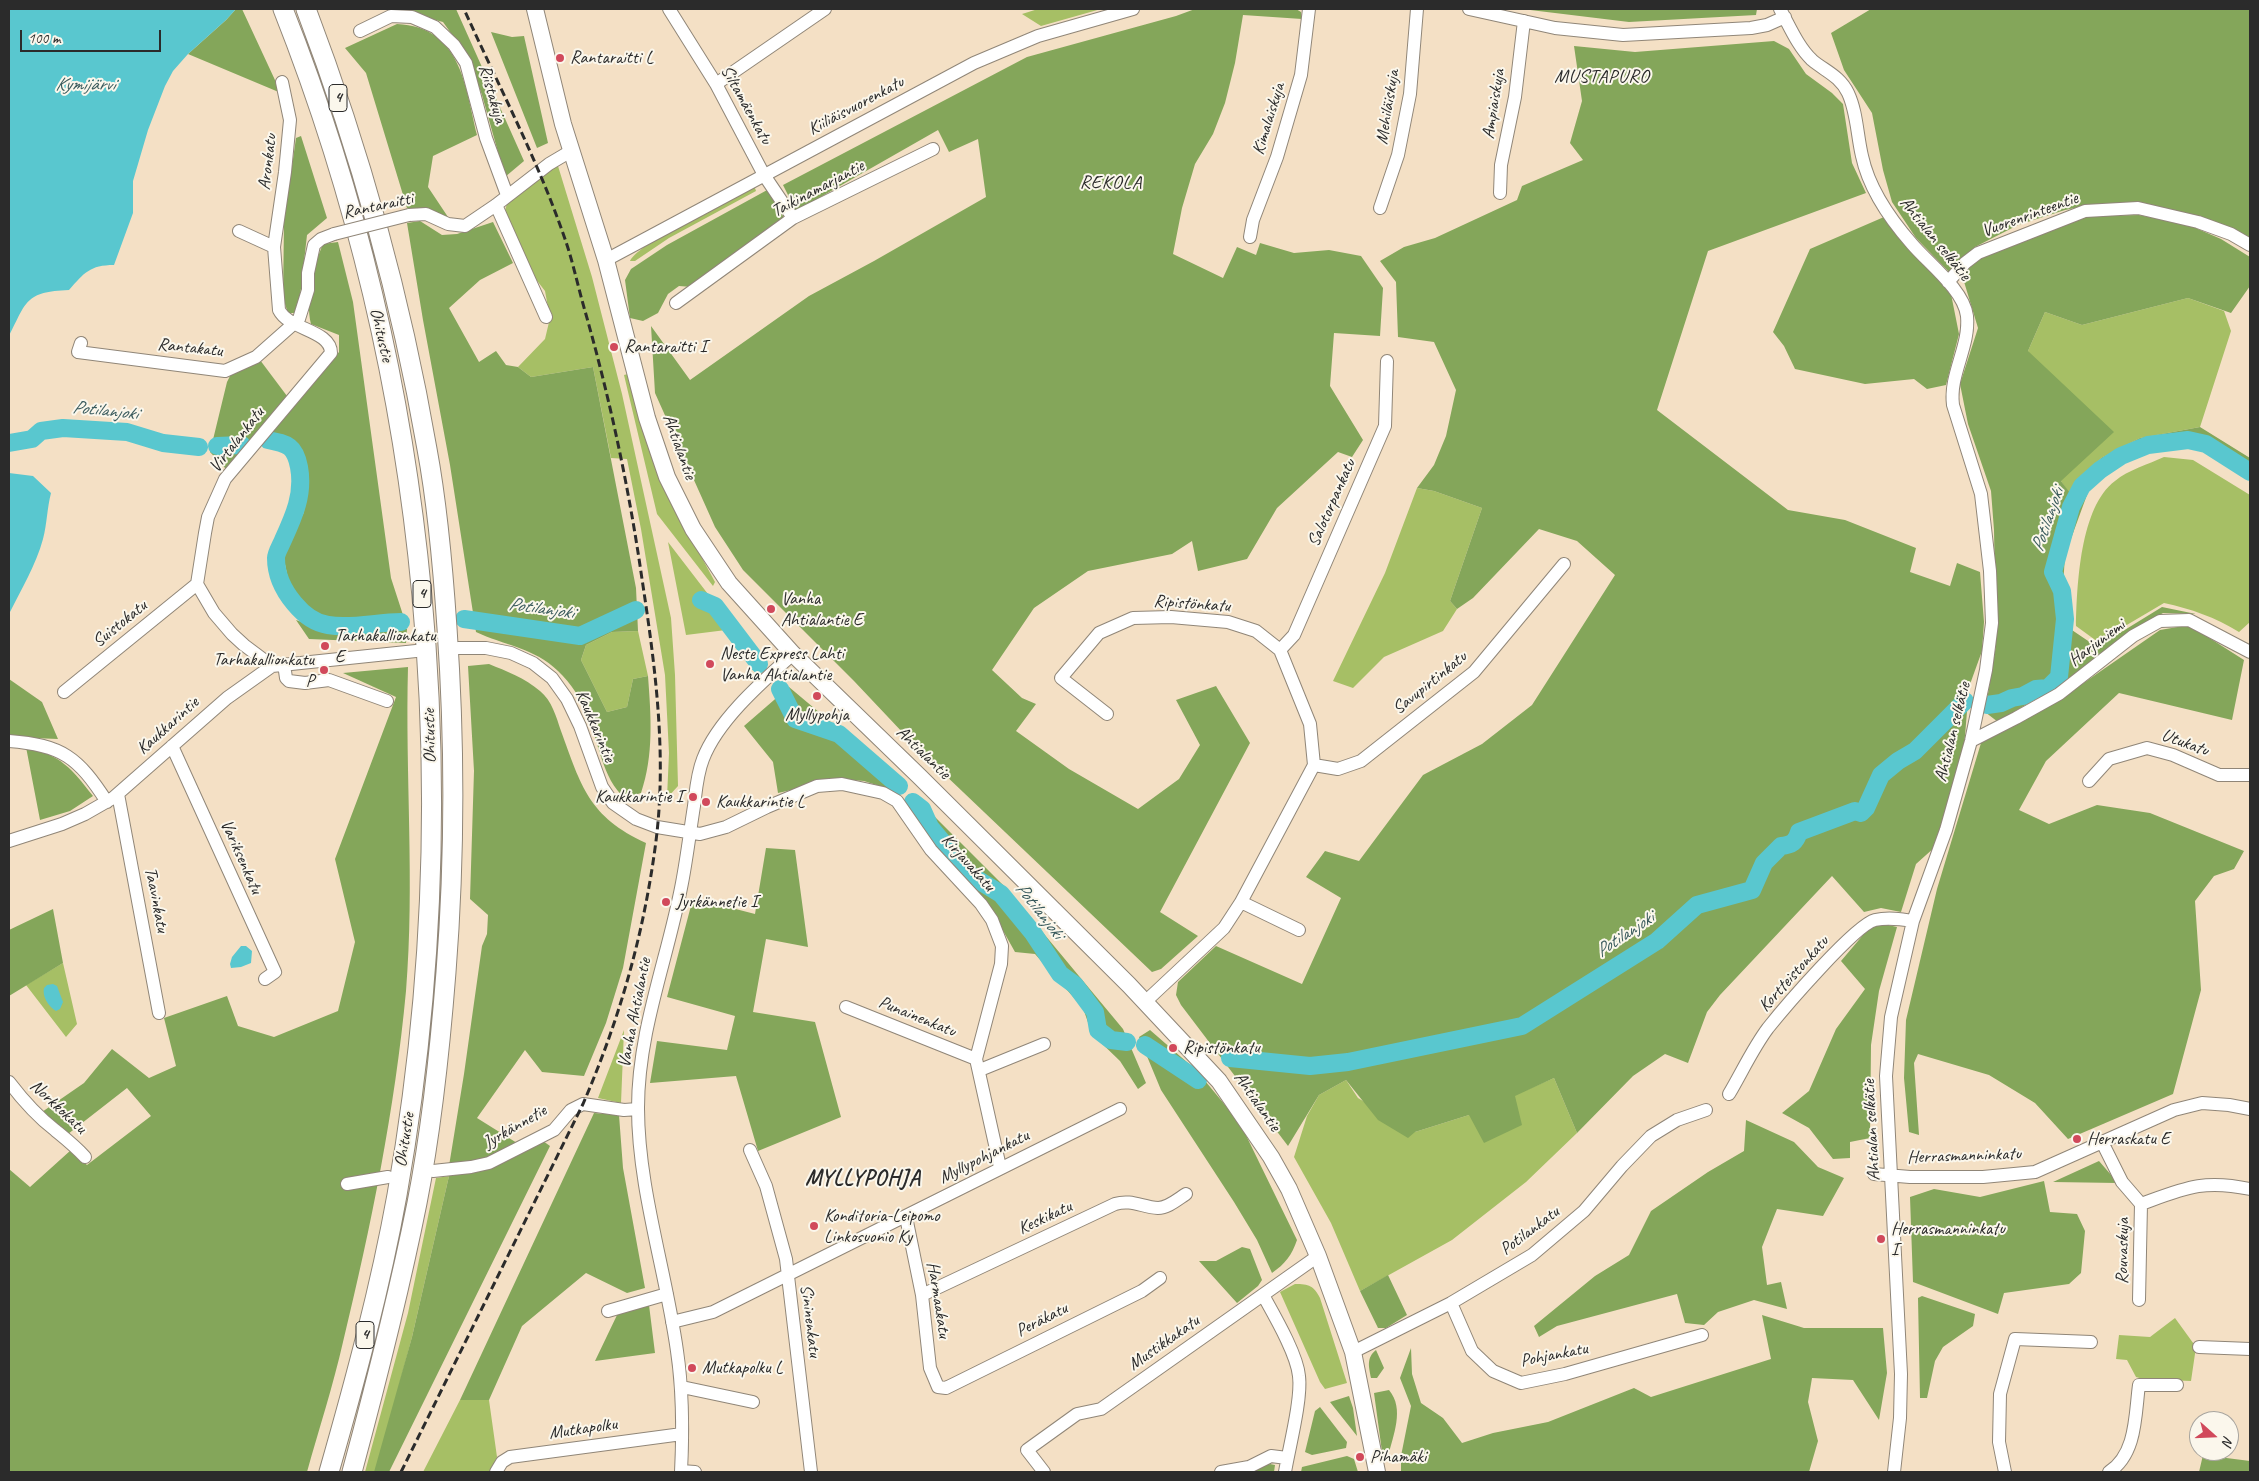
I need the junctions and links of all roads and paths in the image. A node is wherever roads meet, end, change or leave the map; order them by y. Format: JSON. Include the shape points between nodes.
{"nodes":[{"id":1,"x":283,"y":9,"type":"edge"},
{"id":2,"x":306,"y":9,"type":"edge"},
{"id":3,"x":535,"y":9,"type":"edge"},
{"id":4,"x":669,"y":9,"type":"edge"},
{"id":5,"x":825,"y":9,"type":"edge"},
{"id":6,"x":1133,"y":9,"type":"edge"},
{"id":7,"x":1309,"y":9,"type":"edge"},
{"id":8,"x":1417,"y":9,"type":"edge"},
{"id":9,"x":1469,"y":9,"type":"edge"},
{"id":10,"x":390,"y":12,"type":"edge"},
{"id":11,"x":1782,"y":13,"type":"edge"},
{"id":12,"x":1524,"y":21,"type":"junction"},
{"id":13,"x":360,"y":30,"type":"dead end"},
{"id":14,"x":282,"y":82,"type":"dead end"},
{"id":15,"x":716,"y":84,"type":"junction"},
{"id":16,"x":933,"y":149,"type":"dead end"},
{"id":17,"x":571,"y":152,"type":"junction"},
{"id":18,"x":764,"y":175,"type":"junction"},
{"id":19,"x":1500,"y":193,"type":"dead end"},
{"id":20,"x":507,"y":195,"type":"junction"},
{"id":21,"x":496,"y":205,"type":"junction"},
{"id":22,"x":1380,"y":208,"type":"dead end"},
{"id":23,"x":793,"y":218,"type":"junction"},
{"id":24,"x":239,"y":232,"type":"dead end"},
{"id":25,"x":1250,"y":237,"type":"dead end"},
{"id":26,"x":2250,"y":245,"type":"edge"},
{"id":27,"x":274,"y":247,"type":"junction"},
{"id":28,"x":606,"y":260,"type":"junction"},
{"id":29,"x":1948,"y":282,"type":"junction"},
{"id":30,"x":676,"y":303,"type":"dead end"},
{"id":31,"x":546,"y":316,"type":"dead end"},
{"id":32,"x":294,"y":325,"type":"junction"},
{"id":33,"x":327,"y":342,"type":"joint"},
{"id":34,"x":81,"y":343,"type":"dead end"},
{"id":35,"x":1387,"y":361,"type":"dead end"},
{"id":36,"x":1564,"y":564,"type":"dead end"},
{"id":37,"x":198,"y":584,"type":"junction"},
{"id":38,"x":458,"y":648,"type":"dead end"},
{"id":39,"x":1280,"y":650,"type":"junction"},
{"id":40,"x":416,"y":652,"type":"dead end"},
{"id":41,"x":2250,"y":652,"type":"edge"},
{"id":42,"x":793,"y":654,"type":"junction"},
{"id":43,"x":278,"y":665,"type":"junction"},
{"id":44,"x":64,"y":692,"type":"dead end"},
{"id":45,"x":387,"y":701,"type":"dead end"},
{"id":46,"x":1107,"y":714,"type":"dead end"},
{"id":47,"x":9,"y":741,"type":"edge"},
{"id":48,"x":1971,"y":741,"type":"junction"},
{"id":49,"x":172,"y":746,"type":"junction"},
{"id":50,"x":1314,"y":765,"type":"junction"},
{"id":51,"x":2250,"y":775,"type":"edge"},
{"id":52,"x":2089,"y":781,"type":"dead end"},
{"id":53,"x":118,"y":794,"type":"junction"},
{"id":54,"x":106,"y":802,"type":"junction"},
{"id":55,"x":690,"y":832,"type":"junction"},
{"id":56,"x":9,"y":841,"type":"edge"},
{"id":57,"x":1241,"y":902,"type":"junction"},
{"id":58,"x":1913,"y":921,"type":"junction"},
{"id":59,"x":1300,"y":930,"type":"dead end"},
{"id":60,"x":265,"y":979,"type":"dead end"},
{"id":61,"x":1145,"y":1002,"type":"junction"},
{"id":62,"x":846,"y":1007,"type":"dead end"},
{"id":63,"x":159,"y":1014,"type":"dead end"},
{"id":64,"x":1044,"y":1044,"type":"dead end"},
{"id":65,"x":978,"y":1064,"type":"junction"},
{"id":66,"x":9,"y":1082,"type":"edge"},
{"id":67,"x":18,"y":1094,"type":"junction"},
{"id":68,"x":1729,"y":1094,"type":"dead end"},
{"id":69,"x":9,"y":1104,"type":"edge"},
{"id":70,"x":638,"y":1109,"type":"junction"},
{"id":71,"x":1120,"y":1109,"type":"dead end"},
{"id":72,"x":2250,"y":1109,"type":"edge"},
{"id":73,"x":1706,"y":1110,"type":"dead end"},
{"id":74,"x":2102,"y":1142,"type":"junction"},
{"id":75,"x":750,"y":1150,"type":"dead end"},
{"id":76,"x":84,"y":1157,"type":"dead end"},
{"id":77,"x":1000,"y":1167,"type":"junction"},
{"id":78,"x":433,"y":1171,"type":"dead end"},
{"id":79,"x":1874,"y":1174,"type":"dead end"},
{"id":80,"x":1892,"y":1175,"type":"junction"},
{"id":81,"x":388,"y":1177,"type":"dead end"},
{"id":82,"x":347,"y":1184,"type":"dead end"},
{"id":83,"x":2250,"y":1189,"type":"edge"},
{"id":84,"x":1186,"y":1194,"type":"dead end"},
{"id":85,"x":2142,"y":1204,"type":"junction"},
{"id":86,"x":906,"y":1217,"type":"junction"},
{"id":87,"x":1318,"y":1256,"type":"junction"},
{"id":88,"x":786,"y":1274,"type":"junction"},
{"id":89,"x":1160,"y":1278,"type":"dead end"},
{"id":90,"x":667,"y":1294,"type":"junction"},
{"id":91,"x":922,"y":1295,"type":"junction"},
{"id":92,"x":1263,"y":1295,"type":"junction"},
{"id":93,"x":2139,"y":1300,"type":"dead end"},
{"id":94,"x":1450,"y":1303,"type":"junction"},
{"id":95,"x":608,"y":1310,"type":"dead end"},
{"id":96,"x":672,"y":1322,"type":"junction"},
{"id":97,"x":1702,"y":1335,"type":"dead end"},
{"id":98,"x":2091,"y":1342,"type":"dead end"},
{"id":99,"x":2199,"y":1346,"type":"dead end"},
{"id":100,"x":2250,"y":1349,"type":"edge"},
{"id":101,"x":1353,"y":1352,"type":"junction"},
{"id":102,"x":2177,"y":1385,"type":"dead end"},
{"id":103,"x":682,"y":1386,"type":"junction"},
{"id":104,"x":938,"y":1387,"type":"joint"},
{"id":105,"x":753,"y":1402,"type":"dead end"},
{"id":106,"x":682,"y":1434,"type":"junction"},
{"id":107,"x":1287,"y":1458,"type":"junction"},
{"id":108,"x":681,"y":1471,"type":"edge"},
{"id":109,"x":329,"y":1472,"type":"edge"},
{"id":110,"x":352,"y":1472,"type":"edge"},
{"id":111,"x":496,"y":1472,"type":"edge"},
{"id":112,"x":694,"y":1472,"type":"edge"},
{"id":113,"x":811,"y":1472,"type":"edge"},
{"id":114,"x":1044,"y":1472,"type":"edge"},
{"id":115,"x":1221,"y":1472,"type":"edge"},
{"id":116,"x":1285,"y":1472,"type":"edge"},
{"id":117,"x":1377,"y":1472,"type":"edge"},
{"id":118,"x":1894,"y":1472,"type":"edge"},
{"id":119,"x":2005,"y":1472,"type":"edge"},
{"id":120,"x":2109,"y":1472,"type":"edge"}],
"edges":[{"from":1,"to":109,"type":"highway","name":"Ohitustie","number":"4","via":[[346,193],[384,339],[404,453],[429,683],[430,910],[420,1030],[396,1196],[380,1277]]},
{"from":2,"to":110,"type":"highway","name":"Ohitustie","number":"4","via":[[366,188],[405,335],[428,452],[443,574],[454,782],[451,909],[442,1026],[429,1124],[417,1200]]},
{"from":3,"to":17,"type":"main road","name":"Ahtialantie"},
{"from":4,"to":15,"type":"street","name":"Siltamäenkatu"},
{"from":5,"to":15,"type":"street"},
{"from":6,"to":18,"type":"street","name":"Kiiliäisvuorenkatu","via":[[1005,48]]},
{"from":7,"to":25,"type":"street","name":"Kimalaiskuja","via":[[1301,75],[1277,157],[1252,220]]},
{"from":8,"to":22,"type":"street","name":"Mehiläiskuja","via":[[1408,103],[1398,156]]},
{"from":9,"to":12,"type":"street"},
{"from":10,"to":13,"type":"street","name":"Riistakuja"},
{"from":10,"to":20,"type":"street","name":"Riistakuja","via":[[435,27],[458,51],[466,64],[486,138]]},
{"from":11,"to":12,"type":"street","via":[[1767,25],[1751,28],[1623,35],[1566,30]]},
{"from":11,"to":29,"type":"street","name":"Ahtialan selkätie","via":[[1805,52],[1841,81],[1848,92],[1871,184],[1907,238]]},
{"from":12,"to":19,"type":"street","name":"Ampiaiskuja","via":[[1501,165]]},
{"from":14,"to":27,"type":"street","name":"Aronkatu","via":[[290,120]]},
{"from":15,"to":18,"type":"street","name":"Siltamäenkatu"},
{"from":16,"to":23,"type":"street","name":"Taikinamarjantie"},
{"from":17,"to":20,"type":"street","name":"Rantaraitti"},
{"from":17,"to":28,"type":"main road","name":"Ahtialantie"},
{"from":18,"to":23,"type":"street","name":"Siltamäenkatu"},
{"from":18,"to":28,"type":"street","name":"Kiiliäisvuorenkatu"},
{"from":20,"to":21,"type":"street","name":"Rantaraitti"},
{"from":21,"to":31,"type":"street"},
{"from":21,"to":32,"type":"street","name":"Rantaraitti","bridge":true,"via":[[464,226],[448,224],[426,214],[409,215],[321,239],[310,254],[304,308]]},
{"from":23,"to":30,"type":"street","name":"Taikinamarjantie"},
{"from":24,"to":27,"type":"street"},
{"from":26,"to":29,"type":"street","name":"Vuorenrinteentie","via":[[2198,222],[2138,208],[2085,212],[1978,253]]},
{"from":27,"to":32,"type":"street","name":"Aronkatu","via":[[279,310]]},
{"from":28,"to":42,"type":"main road","name":"Ahtialantie","via":[[647,418],[667,477],[693,529],[729,583]]},
{"from":29,"to":48,"type":"street","name":"Ahtialan selkätie","via":[[1960,297],[1967,315],[1966,336],[1952,393],[1953,405],[1980,494],[1990,570],[1992,623]]},
{"from":32,"to":33,"type":"street","name":"Aronkatu"},
{"from":32,"to":34,"type":"street","name":"Rantakatu","via":[[256,357],[225,371],[78,352]]},
{"from":33,"to":37,"type":"street","name":"Virtalankatu","via":[[331,352],[225,479],[208,516]]},
{"from":35,"to":39,"type":"street","name":"Salotorpankatu","via":[[1385,426],[1294,635]]},
{"from":36,"to":50,"type":"street","name":"Savupirtinkatu","via":[[1474,672],[1361,760],[1338,770]]},
{"from":37,"to":43,"type":"street","via":[[214,613],[232,634]]},
{"from":37,"to":44,"type":"street","name":"Suistokatu"},
{"from":38,"to":55,"type":"street","name":"Kaukkarintie","via":[[486,648],[511,653],[552,678],[568,699],[602,787],[613,803],[636,819],[657,827]]},
{"from":39,"to":46,"type":"street","name":"Ripistönkatu","via":[[1256,630],[1228,622],[1171,617],[1133,618],[1099,633],[1061,678]]},
{"from":39,"to":50,"type":"street","name":"Ripistönkatu","via":[[1310,724]]},
{"from":40,"to":43,"type":"street"},
{"from":41,"to":48,"type":"street","name":"Harjuniemi","via":[[2189,620],[2160,621],[2133,636],[2059,694]]},
{"from":42,"to":55,"type":"street","name":"Vanha Ahtialantie","via":[[748,698],[713,739],[698,780]]},
{"from":42,"to":61,"type":"main road","name":"Ahtialantie"},
{"from":43,"to":45,"type":"street","via":[[289,681],[329,680]]},
{"from":43,"to":49,"type":"street","name":"Kaukkarintie","via":[[227,698]]},
{"from":47,"to":54,"type":"street","via":[[61,751],[83,769]]},
{"from":48,"to":58,"type":"street","name":"Ahtialan selkätie","via":[[1946,830]]},
{"from":49,"to":53,"type":"street","name":"Kaukkarintie"},
{"from":49,"to":60,"type":"street","name":"Variksenkatu","via":[[275,972]]},
{"from":50,"to":57,"type":"street"},
{"from":51,"to":52,"type":"street","name":"Utukatu","via":[[2219,775],[2173,755],[2147,748],[2109,759]]},
{"from":53,"to":54,"type":"street","name":"Kaukkarintie"},
{"from":53,"to":63,"type":"street","name":"Taavinkatu"},
{"from":54,"to":56,"type":"street","name":"Kaukkarintie","via":[[62,824]]},
{"from":55,"to":65,"type":"street","name":"Kirjavakatu","via":[[700,834],[726,827],[817,786],[842,784],[883,793],[897,801],[930,850],[982,904],[998,933],[1002,946],[1001,964]]},
{"from":55,"to":70,"type":"street","name":"Vanha Ahtialantie","via":[[682,884],[642,1052]]},
{"from":57,"to":59,"type":"street"},
{"from":57,"to":61,"type":"street","via":[[1224,928]]},
{"from":58,"to":68,"type":"street","name":"Kortteistonkatu","via":[[1874,920],[1858,930],[1768,1029]]},
{"from":58,"to":80,"type":"street","name":"Ahtialan selkätie","via":[[1890,1027],[1886,1076]]},
{"from":61,"to":87,"type":"main road","name":"Ahtialantie","via":[[1219,1081],[1250,1124],[1289,1189]]},
{"from":62,"to":65,"type":"street","name":"Punainenkatu"},
{"from":64,"to":65,"type":"street"},
{"from":65,"to":77,"type":"street","name":"Kirjavakatu"},
{"from":66,"to":67,"type":"street","name":"Norkkokatu"},
{"from":67,"to":69,"type":"street"},
{"from":67,"to":76,"type":"street","name":"Norkkokatu","via":[[56,1131],[73,1142]]},
{"from":70,"to":78,"type":"street","name":"Jyrkännetie","via":[[583,1104],[571,1110],[554,1130],[490,1163]]},
{"from":70,"to":90,"type":"street","name":"Vanha Ahtialantie","via":[[644,1171]]},
{"from":71,"to":77,"type":"street","name":"Myllypohjankatu"},
{"from":72,"to":74,"type":"street","name":"Herrasmanninkatu","via":[[2202,1103],[2174,1110]]},
{"from":73,"to":94,"type":"street","name":"Potilankatu","via":[[1677,1120],[1652,1136],[1584,1211],[1532,1255]]},
{"from":74,"to":80,"type":"street","name":"Herrasmanninkatu","via":[[2035,1172],[1983,1177]]},
{"from":74,"to":85,"type":"street","via":[[2122,1182]]},
{"from":75,"to":88,"type":"street","name":"Sininenkatu","via":[[766,1186],[786,1259]]},
{"from":77,"to":86,"type":"street","name":"Myllypohjankatu"},
{"from":79,"to":80,"type":"street","name":"Herrasmanninkatu"},
{"from":80,"to":118,"type":"street","name":"Ahtialan selkätie","via":[[1902,1374]]},
{"from":81,"to":82,"type":"street"},
{"from":83,"to":85,"type":"street","via":[[2228,1184],[2191,1185]]},
{"from":84,"to":91,"type":"street","name":"Keskikatu","via":[[1159,1208],[1124,1201],[1114,1204]]},
{"from":85,"to":93,"type":"street","name":"Rouvaskuja"},
{"from":86,"to":88,"type":"street","name":"Myllypohjankatu"},
{"from":86,"to":91,"type":"street","name":"Harmaakatu"},
{"from":87,"to":92,"type":"street","name":"Mustikkakatu"},
{"from":87,"to":101,"type":"main road","name":"Ahtialantie"},
{"from":88,"to":96,"type":"street","name":"Myllypohjankatu","via":[[713,1312]]},
{"from":88,"to":113,"type":"street","name":"Sininenkatu"},
{"from":89,"to":104,"type":"street","name":"Peräkatu","via":[[1142,1291],[946,1388]]},
{"from":90,"to":95,"type":"street"},
{"from":90,"to":96,"type":"street","name":"Vanha Ahtialantie"},
{"from":91,"to":104,"type":"street","name":"Harmaakatu","via":[[930,1368]]},
{"from":92,"to":107,"type":"street","via":[[1296,1362],[1299,1376]]},
{"from":92,"to":114,"type":"street","name":"Mustikkakatu","via":[[1101,1410],[1077,1414],[1027,1450]]},
{"from":94,"to":97,"type":"street","name":"Pohjankatu","via":[[1472,1352],[1493,1371],[1521,1383],[1565,1374]]},
{"from":94,"to":101,"type":"street","name":"Potilankatu"},
{"from":96,"to":103,"type":"street","name":"Vanha Ahtialantie"},
{"from":98,"to":119,"type":"street","via":[[2015,1339],[2000,1394],[1999,1442]]},
{"from":99,"to":100,"type":"street"},
{"from":101,"to":117,"type":"main road","name":"Ahtialantie"},
{"from":102,"to":120,"type":"street","via":[[2139,1385],[2132,1439],[2115,1468]]},
{"from":103,"to":105,"type":"street"},
{"from":103,"to":106,"type":"street","name":"Vanha Ahtialantie"},
{"from":106,"to":108,"type":"street","name":"Vanha Ahtialantie"},
{"from":106,"to":111,"type":"street","name":"Mutkapolku","via":[[510,1457]]},
{"from":107,"to":115,"type":"street","via":[[1271,1456],[1249,1467]]},
{"from":107,"to":116,"type":"street"},
{"from":108,"to":112,"type":"street"}]}
